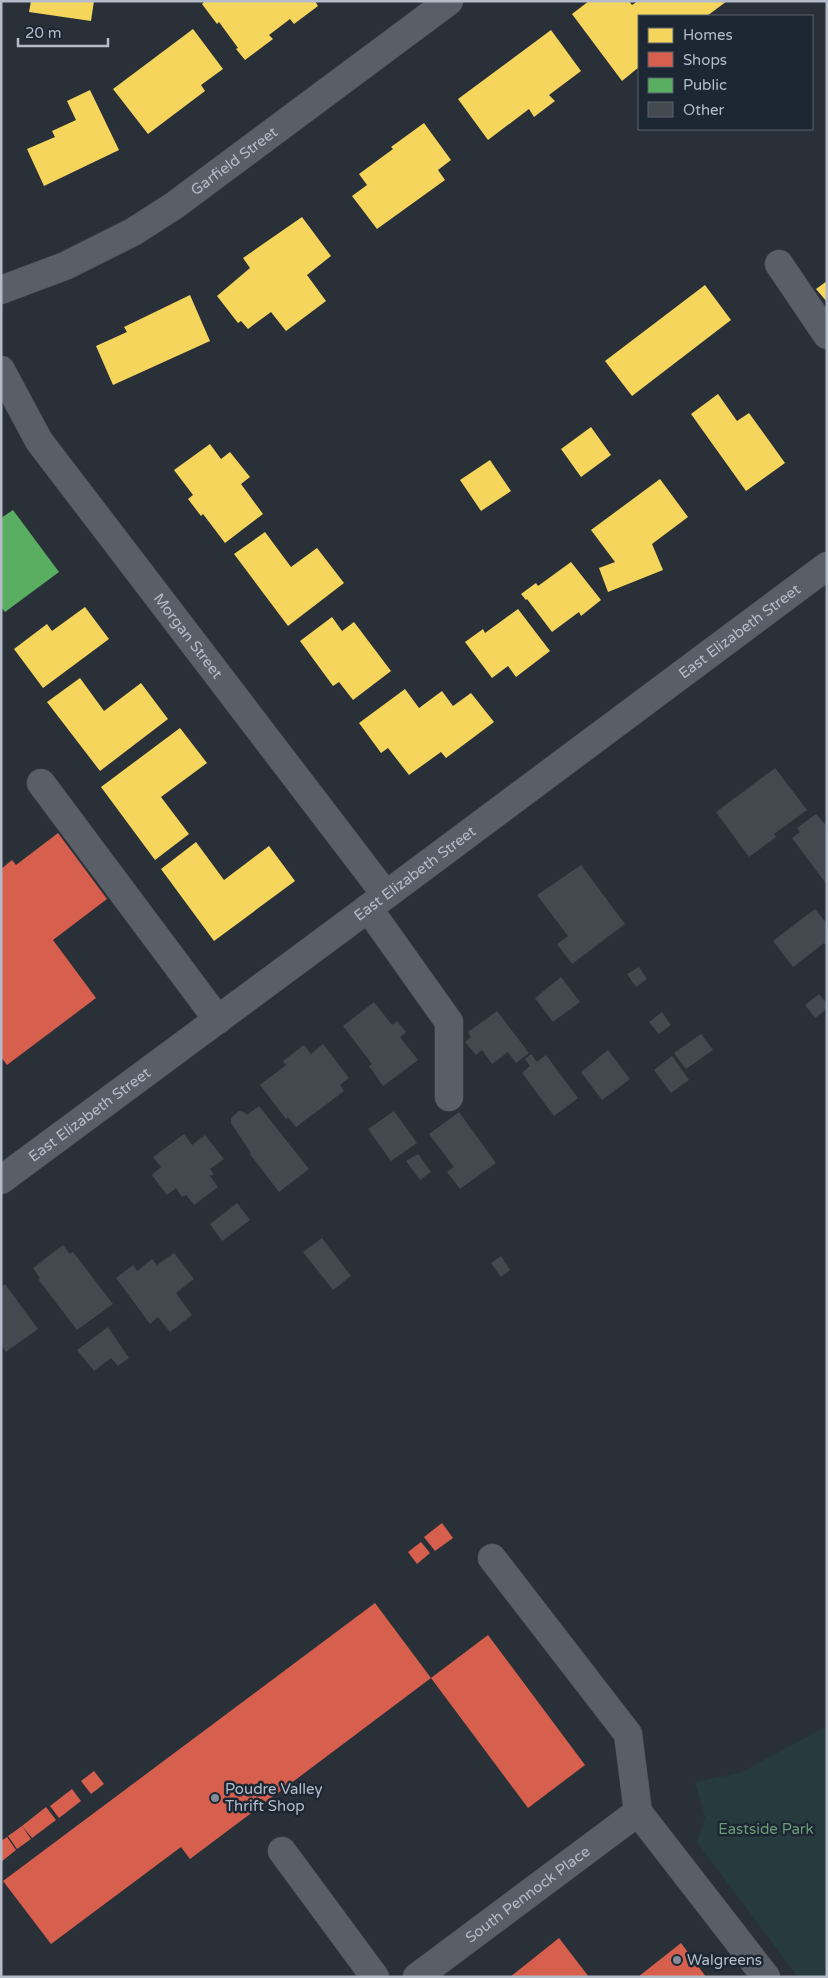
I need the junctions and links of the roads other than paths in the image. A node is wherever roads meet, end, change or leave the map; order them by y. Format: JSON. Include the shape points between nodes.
{"nodes":[{"id":1,"x":449,"y":1,"type":"edge"},
{"id":2,"x":780,"y":264,"type":"dead end"},
{"id":3,"x":1,"y":290,"type":"edge"},
{"id":4,"x":827,"y":335,"type":"edge"},
{"id":5,"x":1,"y":370,"type":"edge"},
{"id":6,"x":827,"y":566,"type":"edge"},
{"id":7,"x":41,"y":783,"type":"dead end"},
{"id":8,"x":377,"y":902,"type":"junction"},
{"id":9,"x":218,"y":1020,"type":"junction"},
{"id":10,"x":449,"y":1097,"type":"dead end"},
{"id":11,"x":1,"y":1180,"type":"edge"},
{"id":12,"x":492,"y":1558,"type":"dead end"},
{"id":13,"x":638,"y":1812,"type":"junction"},
{"id":14,"x":282,"y":1851,"type":"dead end"},
{"id":15,"x":375,"y":1977,"type":"edge"},
{"id":16,"x":417,"y":1977,"type":"edge"},
{"id":17,"x":766,"y":1977,"type":"edge"}],
"edges":[{"from":1,"to":3,"type":"street","name":"Garfield Street","via":[[175,205],[133,232],[65,266]]},
{"from":2,"to":4,"type":"street"},
{"from":5,"to":8,"type":"street","name":"Morgan Street","via":[[39,441]]},
{"from":6,"to":8,"type":"street","name":"East Elizabeth Street"},
{"from":7,"to":9,"type":"street"},
{"from":8,"to":9,"type":"street","name":"East Elizabeth Street"},
{"from":8,"to":10,"type":"street","name":"Morgan Street","via":[[449,1022]]},
{"from":9,"to":11,"type":"street","name":"East Elizabeth Street"},
{"from":12,"to":13,"type":"street","via":[[628,1734]]},
{"from":13,"to":16,"type":"street","name":"South Pennock Place"},
{"from":13,"to":17,"type":"street"},
{"from":14,"to":15,"type":"street"}]}
